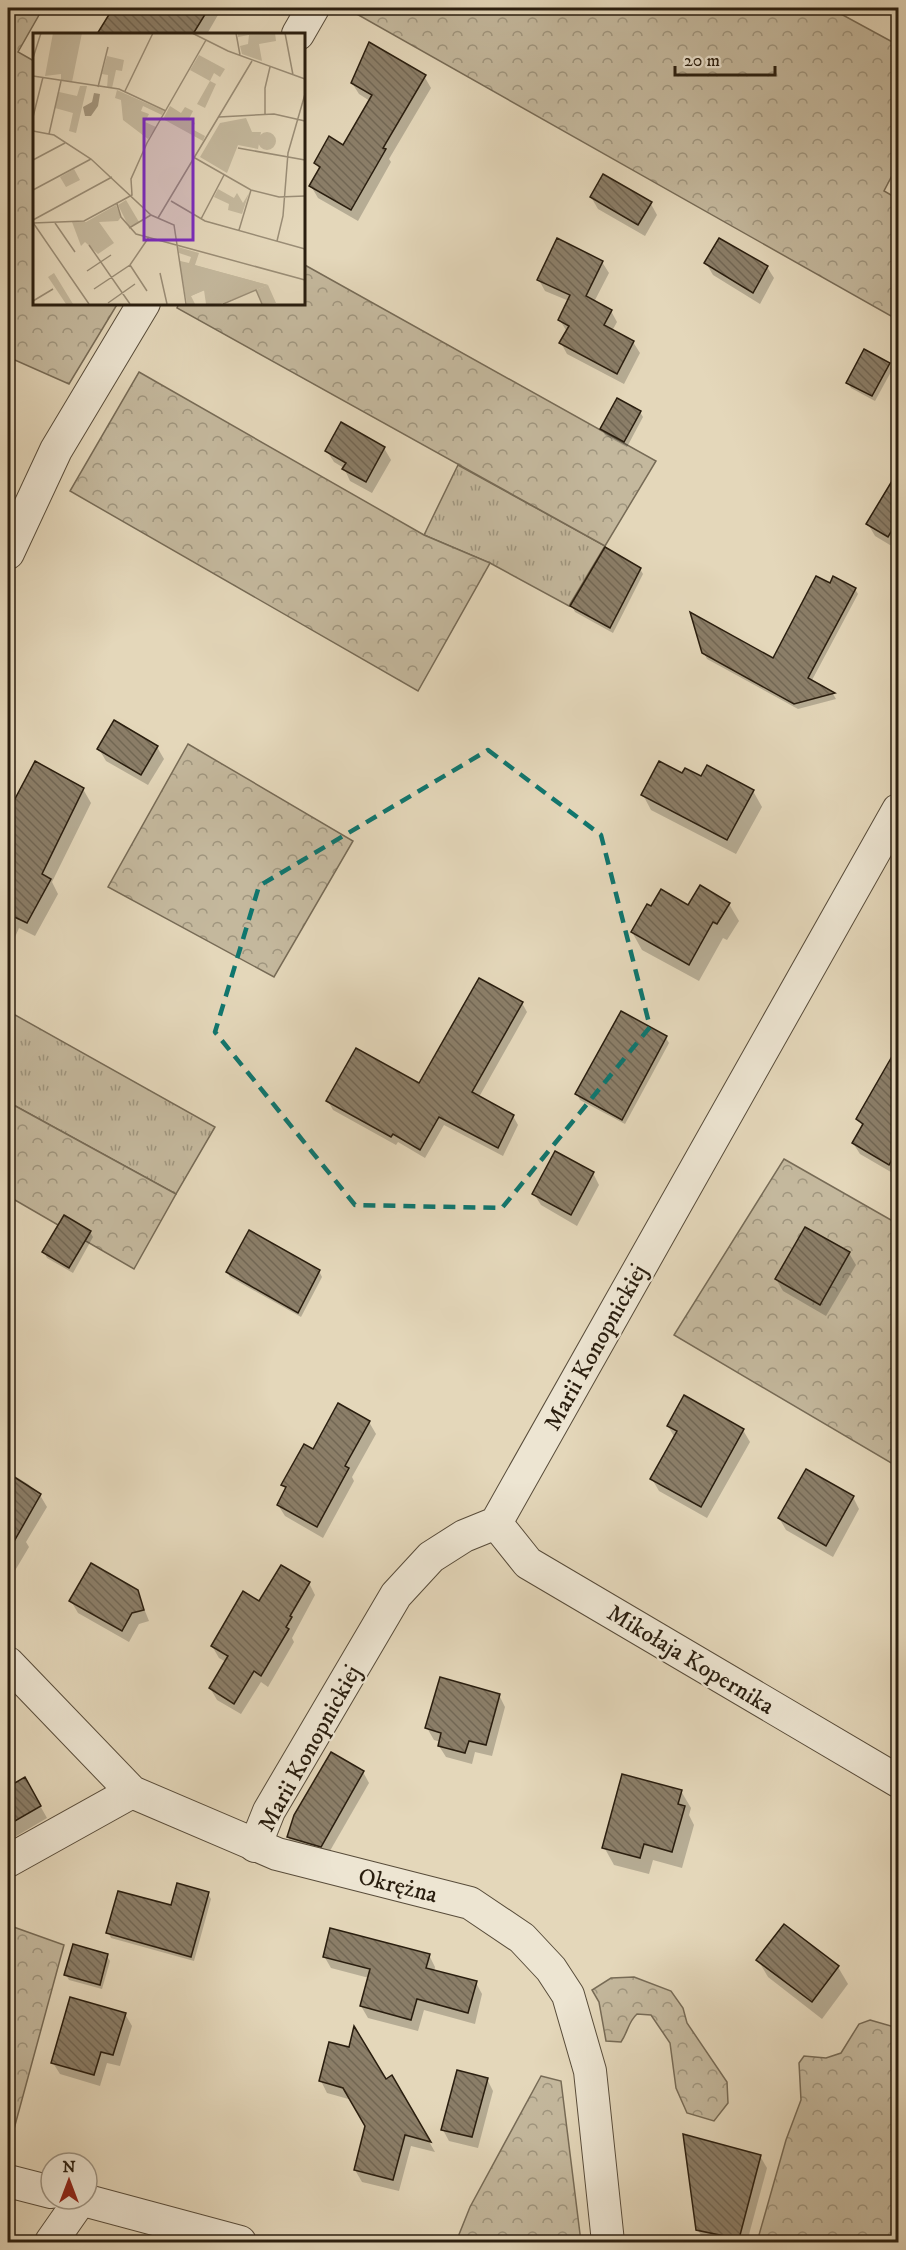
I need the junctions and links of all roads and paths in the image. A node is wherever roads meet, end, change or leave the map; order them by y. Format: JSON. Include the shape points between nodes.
{"nodes":[{"id":1,"x":314,"y":8,"type":"edge"},
{"id":2,"x":299,"y":33,"type":"edge"},
{"id":3,"x":143,"y":304,"type":"edge"},
{"id":4,"x":8,"y":553,"type":"edge"},
{"id":5,"x":898,"y":810,"type":"edge"},
{"id":6,"x":496,"y":1523,"type":"junction"},
{"id":7,"x":8,"y":1663,"type":"edge"},
{"id":8,"x":898,"y":1781,"type":"edge"},
{"id":9,"x":132,"y":1792,"type":"junction"},
{"id":10,"x":255,"y":1846,"type":"junction"},
{"id":11,"x":8,"y":1861,"type":"edge"},
{"id":12,"x":8,"y":2181,"type":"edge"},
{"id":13,"x":39,"y":2189,"type":"edge"},
{"id":14,"x":99,"y":2204,"type":"edge"},
{"id":15,"x":72,"y":2211,"type":"edge"},
{"id":16,"x":51,"y":2242,"type":"edge"},
{"id":17,"x":240,"y":2242,"type":"edge"},
{"id":18,"x":608,"y":2242,"type":"edge"}],
"edges":[{"from":1,"to":2,"type":"street"},
{"from":3,"to":4,"type":"street","via":[[56,450]]},
{"from":5,"to":6,"type":"street","name":"Marii Konopnickiej"},
{"from":6,"to":8,"type":"street","name":"Mikołaja Kopernika","via":[[528,1563]]},
{"from":6,"to":10,"type":"street","name":"Marii Konopnickiej","via":[[464,1536],[431,1557],[396,1595],[269,1811]]},
{"from":7,"to":9,"type":"street","name":"Okrężna"},
{"from":9,"to":10,"type":"street","name":"Okrężna"},
{"from":9,"to":11,"type":"street"},
{"from":10,"to":18,"type":"street","name":"Okrężna","via":[[470,1903],[522,1938],[551,1969],[568,1995],[590,2071]]},
{"from":12,"to":13,"type":"street"},
{"from":14,"to":17,"type":"street"},
{"from":15,"to":16,"type":"street"}]}
